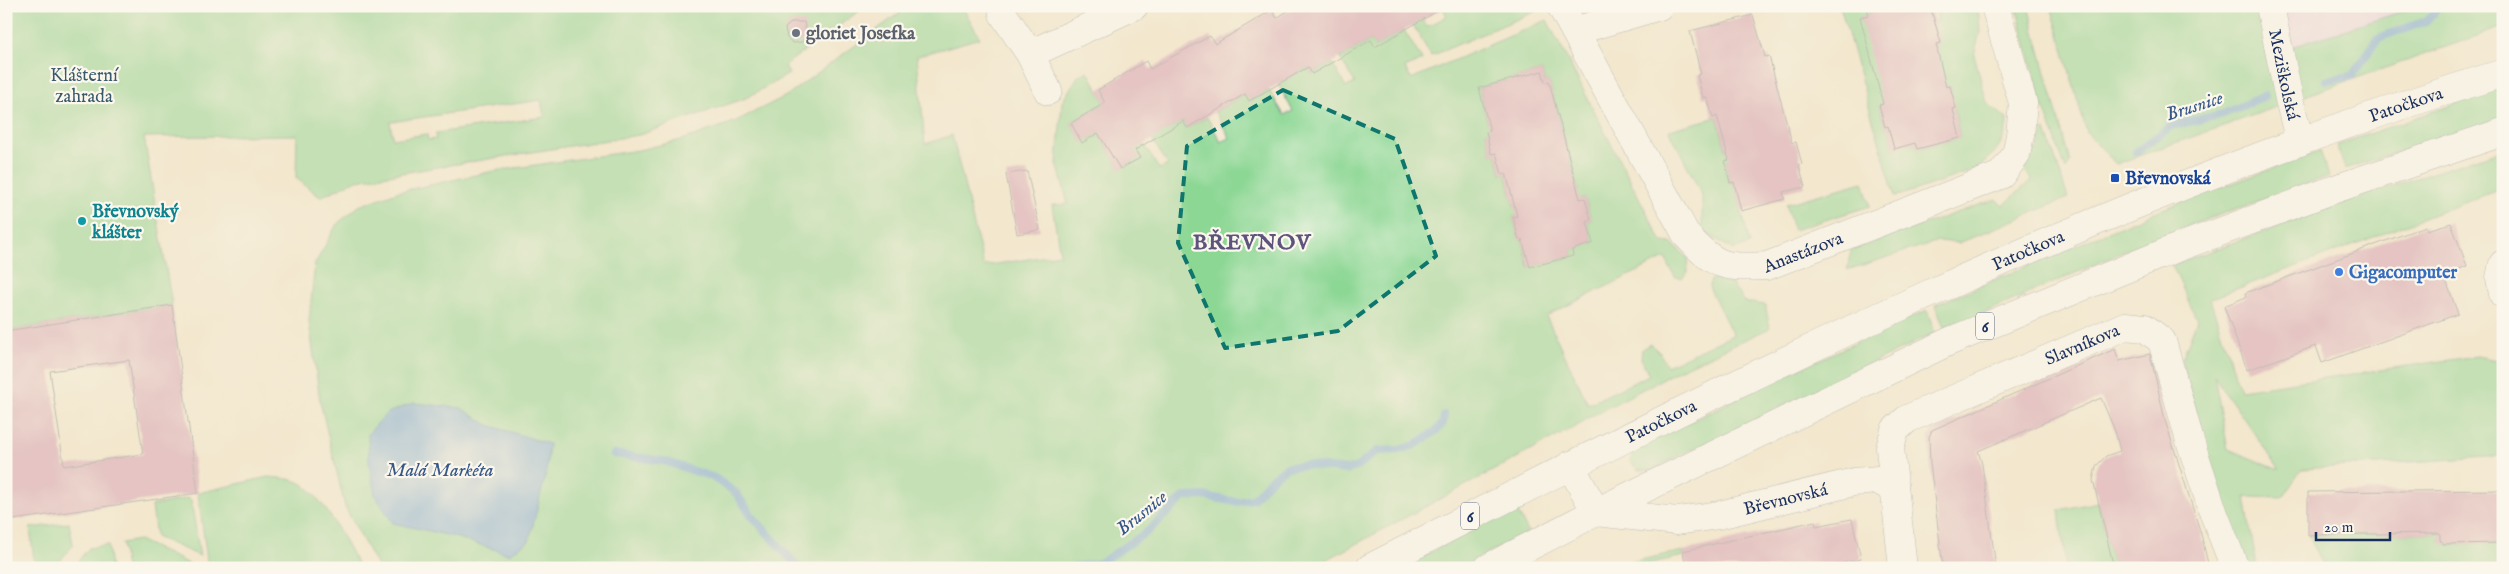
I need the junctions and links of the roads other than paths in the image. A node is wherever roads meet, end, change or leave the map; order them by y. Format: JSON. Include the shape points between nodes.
{"nodes":[{"id":1,"x":1134,"y":6,"type":"edge"},
{"id":2,"x":1562,"y":6,"type":"edge"},
{"id":3,"x":1659,"y":6,"type":"edge"},
{"id":4,"x":1995,"y":6,"type":"edge"},
{"id":5,"x":2270,"y":6,"type":"edge"},
{"id":6,"x":1003,"y":14,"type":"dead end"},
{"id":7,"x":1575,"y":31,"type":"junction"},
{"id":8,"x":1030,"y":54,"type":"junction"},
{"id":9,"x":2503,"y":74,"type":"edge"},
{"id":10,"x":1048,"y":91,"type":"dead end"},
{"id":11,"x":2503,"y":132,"type":"edge"},
{"id":12,"x":2300,"y":142,"type":"junction"},
{"id":13,"x":2503,"y":264,"type":"edge"},
{"id":14,"x":2503,"y":294,"type":"edge"},
{"id":15,"x":1570,"y":465,"type":"junction"},
{"id":16,"x":1894,"y":489,"type":"junction"},
{"id":17,"x":1596,"y":512,"type":"junction"},
{"id":18,"x":1370,"y":568,"type":"edge"},
{"id":19,"x":1488,"y":568,"type":"edge"},
{"id":20,"x":1902,"y":568,"type":"edge"},
{"id":21,"x":2235,"y":568,"type":"edge"}],
"edges":[{"from":1,"to":8,"type":"main road"},
{"from":2,"to":7,"type":"main road","name":"Anastázova"},
{"from":3,"to":7,"type":"main road"},
{"from":4,"to":7,"type":"main road","name":"Anastázova","via":[[2023,103],[2016,155],[2001,175],[1767,266],[1735,268],[1707,258],[1687,236]]},
{"from":5,"to":12,"type":"main road","name":"Meziškolská"},
{"from":6,"to":8,"type":"main road"},
{"from":8,"to":10,"type":"main road"},
{"from":9,"to":12,"type":"main road","name":"Patočkova","number":"6"},
{"from":11,"to":17,"type":"main road","number":"6","via":[[2332,190],[2174,249],[1956,338]]},
{"from":12,"to":15,"type":"main road","name":"Patočkova","number":"6","via":[[1930,292]]},
{"from":13,"to":14,"type":"main road","via":[[2500,278]]},
{"from":15,"to":17,"type":"main road"},
{"from":15,"to":18,"type":"main road","name":"Patočkova","number":"6"},
{"from":16,"to":17,"type":"main road","name":"Břevnovská","via":[[1878,480],[1854,482],[1719,515],[1677,521]]},
{"from":16,"to":20,"type":"main road"},
{"from":16,"to":21,"type":"main road","name":"Slavníkova","via":[[1890,448],[1895,430],[1907,419],[2125,326],[2145,328],[2162,341],[2190,441]]},
{"from":17,"to":19,"type":"main road","number":"6"}]}
